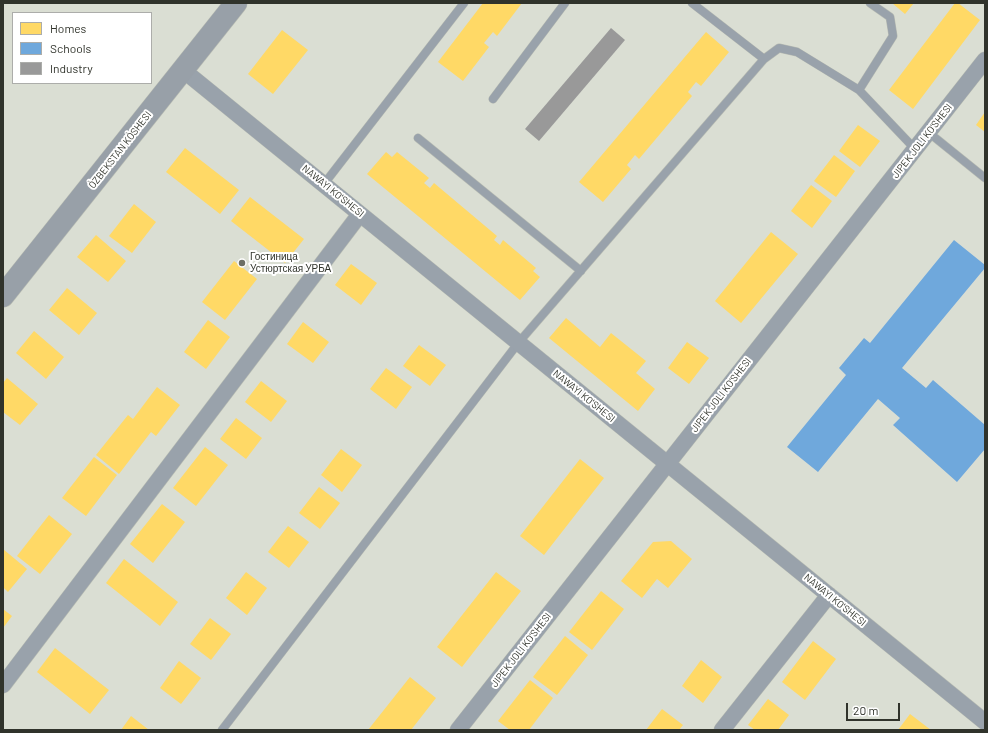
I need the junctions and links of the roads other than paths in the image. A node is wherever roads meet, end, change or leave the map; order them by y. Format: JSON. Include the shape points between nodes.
{"nodes":[{"id":1,"x":236,"y":3,"type":"edge"},
{"id":2,"x":464,"y":3,"type":"edge"},
{"id":3,"x":566,"y":3,"type":"edge"},
{"id":4,"x":692,"y":3,"type":"edge"},
{"id":5,"x":870,"y":3,"type":"edge"},
{"id":6,"x":764,"y":59,"type":"junction"},
{"id":7,"x":985,"y":60,"type":"edge"},
{"id":8,"x":183,"y":70,"type":"junction"},
{"id":9,"x":859,"y":90,"type":"junction"},
{"id":10,"x":493,"y":99,"type":"dead end"},
{"id":11,"x":928,"y":132,"type":"junction"},
{"id":12,"x":418,"y":138,"type":"dead end"},
{"id":13,"x":915,"y":149,"type":"junction"},
{"id":14,"x":985,"y":178,"type":"edge"},
{"id":15,"x":324,"y":184,"type":"junction"},
{"id":16,"x":360,"y":214,"type":"junction"},
{"id":17,"x":581,"y":271,"type":"junction"},
{"id":18,"x":3,"y":296,"type":"edge"},
{"id":19,"x":518,"y":342,"type":"junction"},
{"id":20,"x":667,"y":464,"type":"junction"},
{"id":21,"x":829,"y":595,"type":"junction"},
{"id":22,"x":3,"y":685,"type":"edge"},
{"id":23,"x":985,"y":722,"type":"edge"},
{"id":24,"x":222,"y":730,"type":"edge"},
{"id":25,"x":458,"y":730,"type":"edge"},
{"id":26,"x":722,"y":730,"type":"edge"},
{"id":27,"x":979,"y":730,"type":"edge"}],
"edges":[{"from":1,"to":8,"type":"street","name":"ÓZBEKSTAN KÓSHESI"},
{"from":2,"to":15,"type":"lane"},
{"from":3,"to":10,"type":"lane"},
{"from":4,"to":6,"type":"lane"},
{"from":5,"to":9,"type":"lane","via":[[890,17],[893,36]]},
{"from":6,"to":9,"type":"lane","via":[[779,48],[797,52]]},
{"from":6,"to":17,"type":"lane"},
{"from":7,"to":11,"type":"street","name":"JIPEK JOLI KO'SHESI"},
{"from":8,"to":15,"type":"street","name":"NAWAYI KO'SHESI"},
{"from":8,"to":18,"type":"street","name":"ÓZBEKSTAN KÓSHESI"},
{"from":9,"to":13,"type":"lane"},
{"from":11,"to":13,"type":"street","name":"JIPEK JOLI KO'SHESI"},
{"from":11,"to":14,"type":"lane"},
{"from":12,"to":17,"type":"lane"},
{"from":13,"to":20,"type":"street","name":"JIPEK JOLI KO'SHESI"},
{"from":15,"to":16,"type":"street","name":"NAWAYI KO'SHESI"},
{"from":16,"to":19,"type":"street","name":"NAWAYI KO'SHESI"},
{"from":16,"to":22,"type":"street"},
{"from":17,"to":19,"type":"lane"},
{"from":19,"to":20,"type":"street","name":"NAWAYI KO'SHESI"},
{"from":19,"to":24,"type":"lane"},
{"from":20,"to":21,"type":"street","name":"NAWAYI KO'SHESI"},
{"from":20,"to":25,"type":"street","name":"JIPEK JOLI KO'SHESI"},
{"from":21,"to":23,"type":"street","name":"NAWAYI KO'SHESI"},
{"from":21,"to":26,"type":"street"},
{"from":23,"to":27,"type":"lane"}]}
